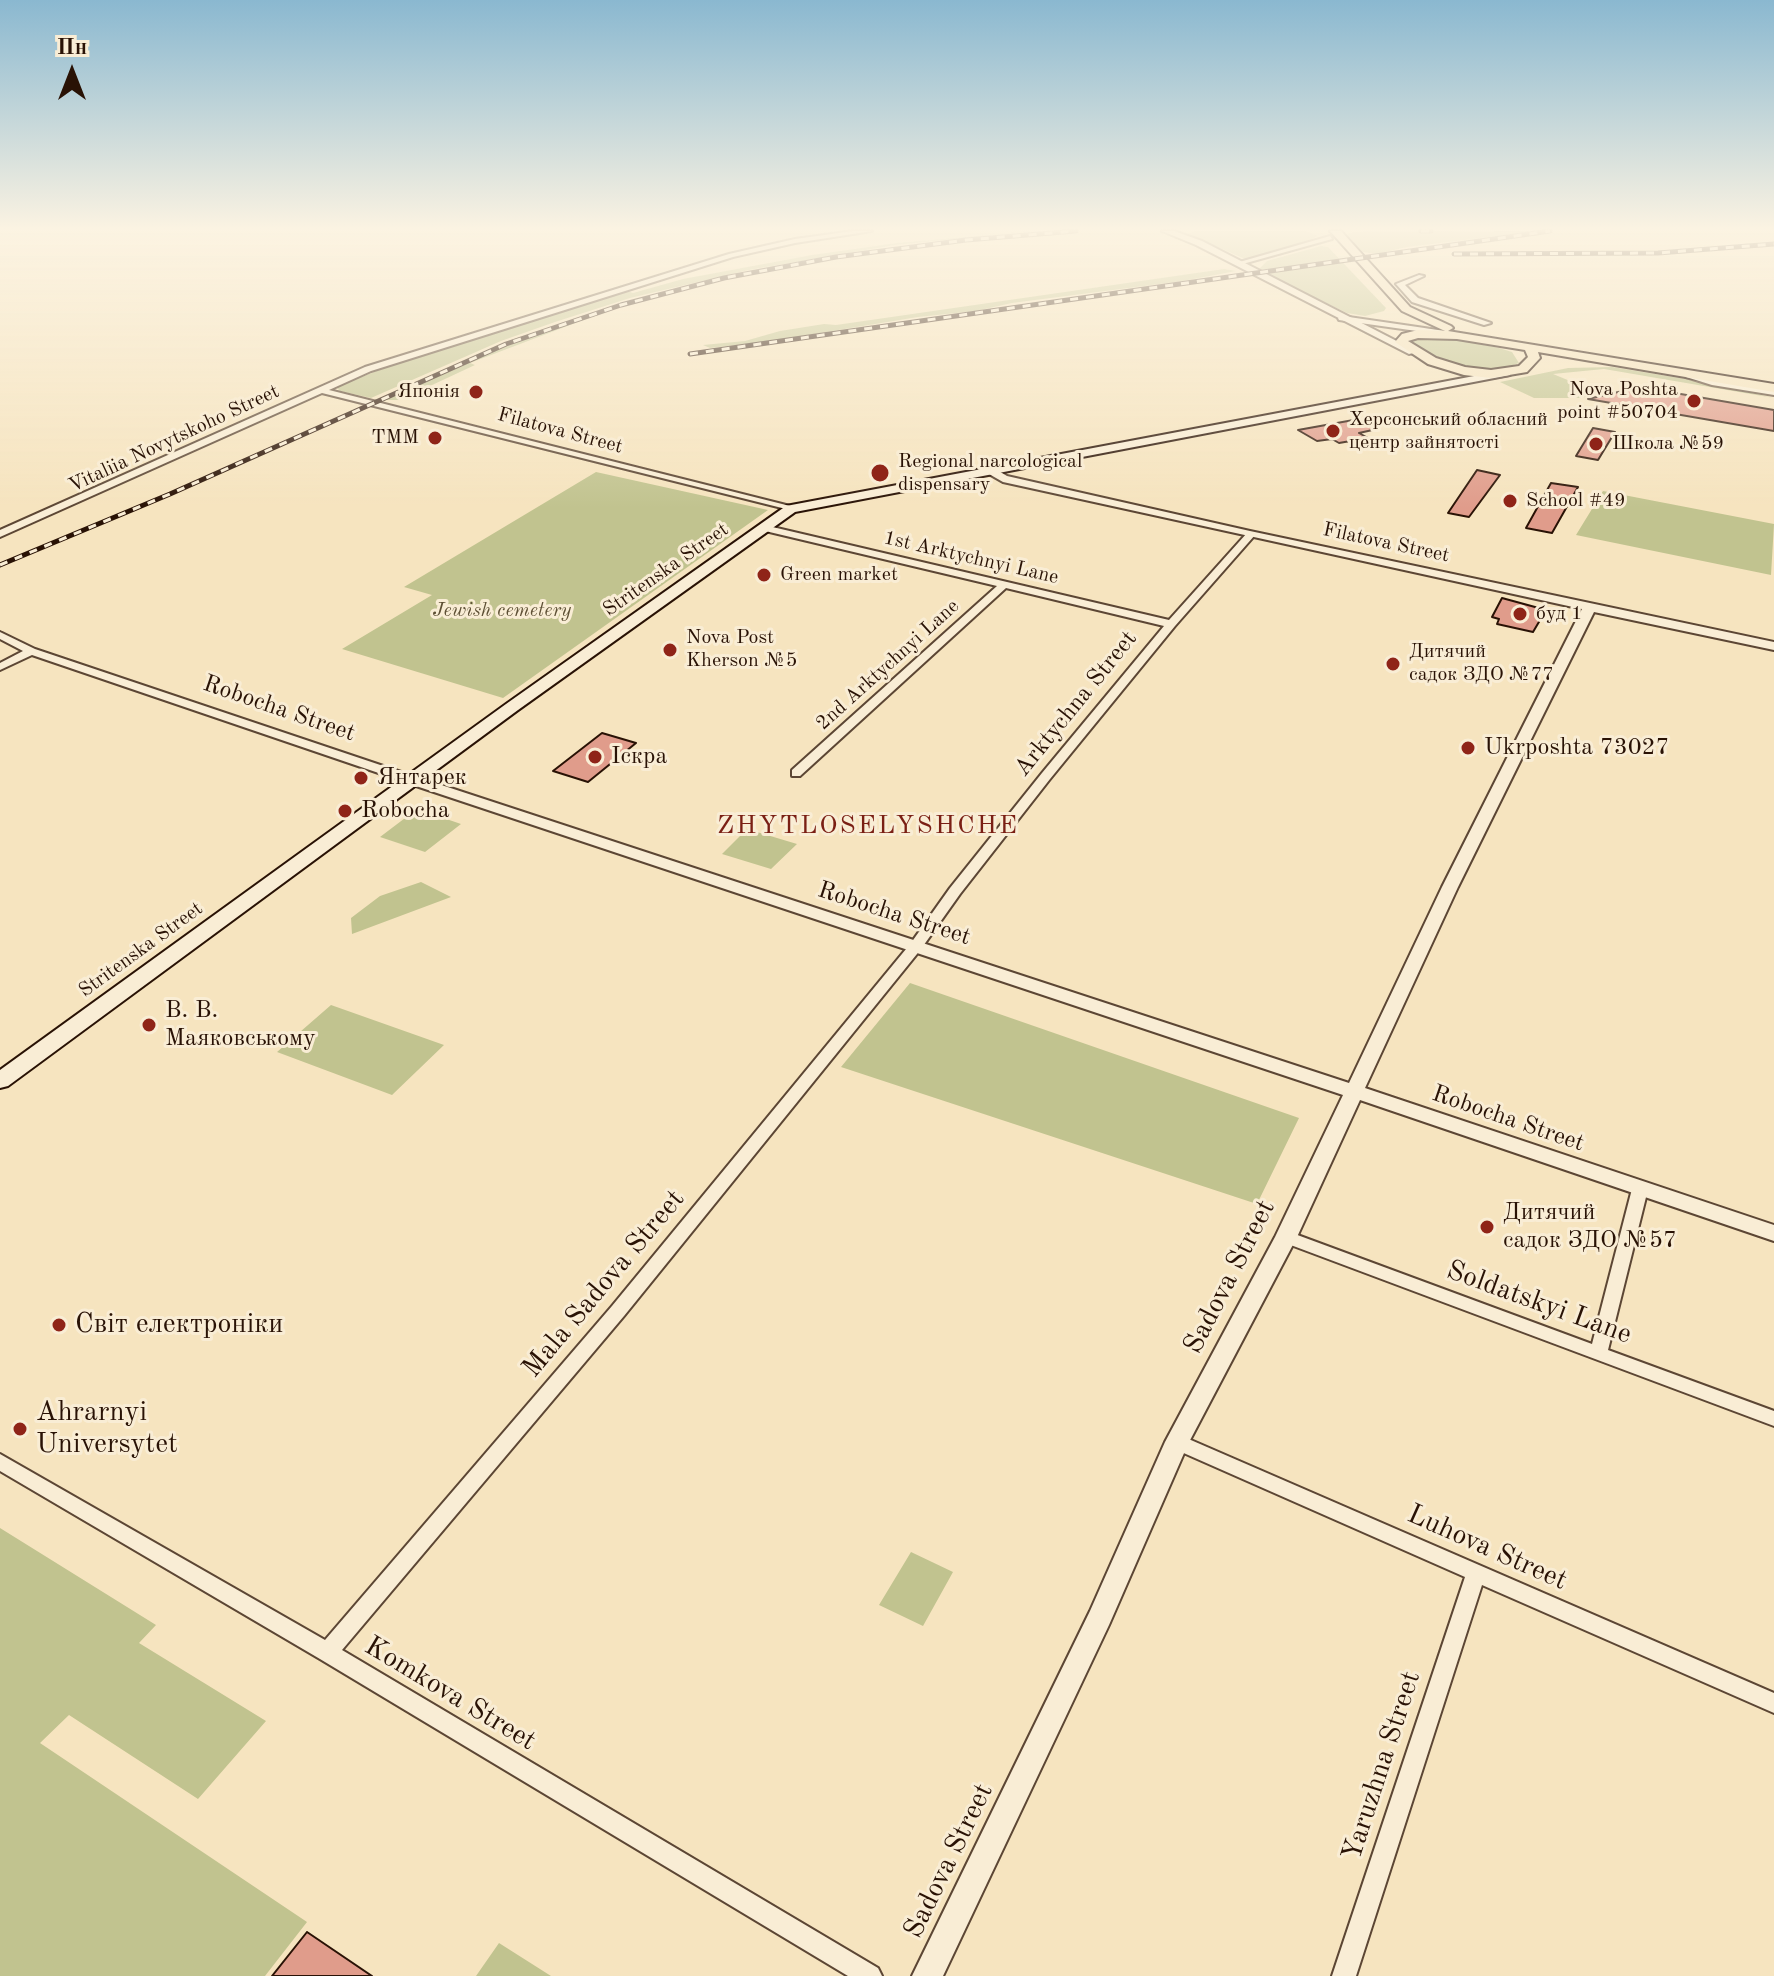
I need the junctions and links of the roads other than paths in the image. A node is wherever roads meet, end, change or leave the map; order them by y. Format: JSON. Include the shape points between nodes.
{"nodes":[{"id":1,"x":511,"y":323,"type":"edge"},
{"id":2,"x":1358,"y":323,"type":"edge"},
{"id":3,"x":1386,"y":323,"type":"edge"},
{"id":4,"x":1433,"y":323,"type":"edge"},
{"id":5,"x":1487,"y":323,"type":"edge"},
{"id":6,"x":1396,"y":325,"type":"junction"},
{"id":7,"x":1461,"y":335,"type":"junction"},
{"id":8,"x":1401,"y":342,"type":"junction"},
{"id":9,"x":1530,"y":348,"type":"junction"},
{"id":10,"x":1413,"y":352,"type":"junction"},
{"id":11,"x":1432,"y":361,"type":"junction"},
{"id":12,"x":1643,"y":367,"type":"junction"},
{"id":13,"x":1523,"y":369,"type":"junction"},
{"id":14,"x":1506,"y":373,"type":"junction"},
{"id":15,"x":1434,"y":389,"type":"junction"},
{"id":16,"x":320,"y":390,"type":"junction"},
{"id":17,"x":1774,"y":391,"type":"edge"},
{"id":18,"x":993,"y":472,"type":"junction"},
{"id":19,"x":791,"y":509,"type":"junction"},
{"id":20,"x":764,"y":528,"type":"junction"},
{"id":21,"x":0,"y":534,"type":"edge"},
{"id":22,"x":1250,"y":535,"type":"junction"},
{"id":23,"x":1005,"y":584,"type":"junction"},
{"id":24,"x":1590,"y":607,"type":"junction"},
{"id":25,"x":1171,"y":624,"type":"junction"},
{"id":26,"x":0,"y":635,"type":"edge"},
{"id":27,"x":1774,"y":646,"type":"edge"},
{"id":28,"x":31,"y":651,"type":"junction"},
{"id":29,"x":0,"y":667,"type":"edge"},
{"id":30,"x":796,"y":773,"type":"dead end"},
{"id":31,"x":412,"y":780,"type":"junction"},
{"id":32,"x":916,"y":946,"type":"junction"},
{"id":33,"x":0,"y":1081,"type":"edge"},
{"id":34,"x":1355,"y":1091,"type":"junction"},
{"id":35,"x":1640,"y":1189,"type":"junction"},
{"id":36,"x":1774,"y":1233,"type":"edge"},
{"id":37,"x":1286,"y":1237,"type":"junction"},
{"id":38,"x":1598,"y":1353,"type":"junction"},
{"id":39,"x":1774,"y":1419,"type":"edge"},
{"id":40,"x":1177,"y":1442,"type":"junction"},
{"id":41,"x":0,"y":1462,"type":"edge"},
{"id":42,"x":1476,"y":1574,"type":"junction"},
{"id":43,"x":327,"y":1652,"type":"junction"},
{"id":44,"x":1774,"y":1703,"type":"edge"},
{"id":45,"x":870,"y":1976,"type":"edge"},
{"id":46,"x":927,"y":1976,"type":"edge"},
{"id":47,"x":1344,"y":1976,"type":"edge"}],
"edges":[{"from":1,"to":16,"type":"street","name":"Vitaliia Novytskoho Street"},
{"from":2,"to":10,"type":"street"},
{"from":3,"to":6,"type":"street"},
{"from":4,"to":7,"type":"main road"},
{"from":5,"to":7,"type":"street"},
{"from":6,"to":7,"type":"street"},
{"from":6,"to":8,"type":"main road"},
{"from":7,"to":8,"type":"main road","via":[[1418,334]]},
{"from":7,"to":9,"type":"main road"},
{"from":8,"to":10,"type":"main road"},
{"from":9,"to":12,"type":"main road"},
{"from":9,"to":13,"type":"main road","via":[[1534,358]]},
{"from":10,"to":11,"type":"main road"},
{"from":11,"to":14,"type":"main road","via":[[1464,371]]},
{"from":11,"to":15,"type":"main road","via":[[1450,378]]},
{"from":12,"to":13,"type":"main road","via":[[1586,363]]},
{"from":12,"to":17,"type":"main road"},
{"from":13,"to":14,"type":"main road"},
{"from":14,"to":15,"type":"main road","name":"Stritenska Street"},
{"from":15,"to":18,"type":"main road","name":"Stritenska Street"},
{"from":16,"to":19,"type":"street","name":"Filatova Street"},
{"from":16,"to":21,"type":"street","name":"Vitaliia Novytskoho Street"},
{"from":18,"to":19,"type":"main road","name":"Stritenska Street"},
{"from":18,"to":22,"type":"street","name":"Filatova Street","via":[[1003,479]]},
{"from":19,"to":20,"type":"main road","name":"Stritenska Street"},
{"from":20,"to":23,"type":"street","name":"1st Arktychnyi Lane"},
{"from":20,"to":31,"type":"main road","name":"Stritenska Street"},
{"from":22,"to":24,"type":"street","name":"Filatova Street"},
{"from":22,"to":25,"type":"street","name":"Arktychna Street"},
{"from":23,"to":25,"type":"street","name":"1st Arktychnyi Lane"},
{"from":23,"to":30,"type":"street","name":"2nd Arktychnyi Lane"},
{"from":24,"to":27,"type":"street","name":"Filatova Street"},
{"from":24,"to":34,"type":"street","name":"Sadova Street"},
{"from":25,"to":32,"type":"street","name":"Arktychna Street"},
{"from":26,"to":28,"type":"street","name":"Robocha Street"},
{"from":28,"to":29,"type":"street"},
{"from":28,"to":31,"type":"street","name":"Robocha Street"},
{"from":31,"to":32,"type":"street","name":"Robocha Street"},
{"from":31,"to":33,"type":"main road","name":"Stritenska Street"},
{"from":32,"to":34,"type":"street","name":"Robocha Street"},
{"from":32,"to":43,"type":"street","name":"Mala Sadova Street","via":[[618,1311]]},
{"from":34,"to":35,"type":"street","name":"Robocha Street"},
{"from":34,"to":37,"type":"street","name":"Sadova Street"},
{"from":35,"to":36,"type":"street","name":"Robocha Street"},
{"from":35,"to":38,"type":"street"},
{"from":37,"to":38,"type":"street","name":"Soldatskyi Lane"},
{"from":37,"to":40,"type":"street","name":"Sadova Street"},
{"from":38,"to":39,"type":"street","name":"Soldatskyi Lane"},
{"from":40,"to":42,"type":"street","name":"Luhova Street"},
{"from":40,"to":46,"type":"street","name":"Sadova Street","via":[[1100,1617]]},
{"from":41,"to":43,"type":"street","name":"Komkova Street"},
{"from":42,"to":44,"type":"street","name":"Luhova Street"},
{"from":42,"to":47,"type":"street","name":"Yaruzhna Street"},
{"from":43,"to":45,"type":"street","name":"Komkova Street"}]}
